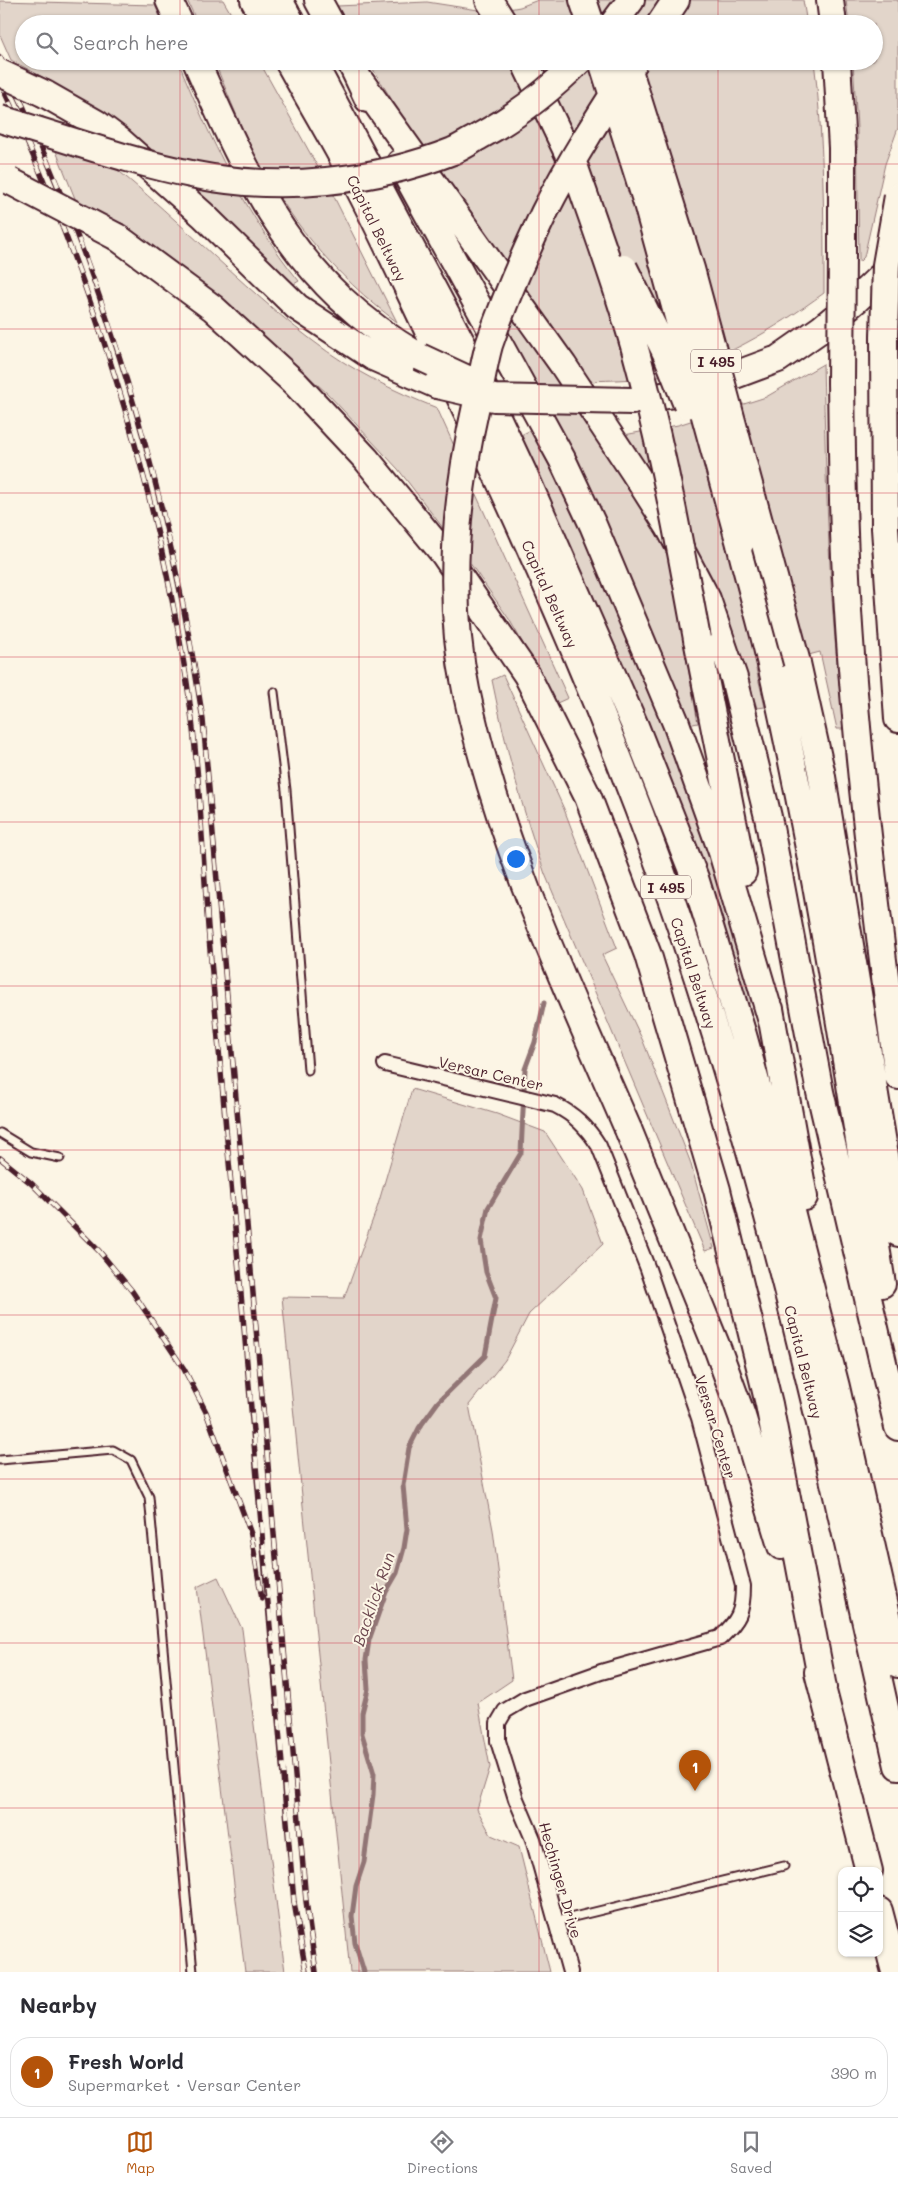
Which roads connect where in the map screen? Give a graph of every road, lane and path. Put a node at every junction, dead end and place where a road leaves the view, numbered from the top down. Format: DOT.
graph roads {
  1 [pos="169,0"];
  2 [pos="254,0"];
  3 [pos="279,0"];
  4 [pos="318,0"];
  5 [pos="489,0"];
  6 [pos="583,0"];
  7 [pos="607,0"];
  8 [pos="631,0"];
  9 [pos="676,0"];
  10 [pos="830,0"];
  11 [pos="176,15"];
  12 [pos="262,15"];
  13 [pos="287,15"];
  14 [pos="326,15"];
  15 [pos="498,15"];
  16 [pos="588,15"];
  17 [pos="611,15"];
  18 [pos="620,15"];
  19 [pos="666,15"];
  20 [pos="832,15"];
  21 [pos="200,70"];
  22 [pos="293,70"];
  23 [pos="317,70"];
  24 [pos="528,70"];
  25 [pos="570,70"];
  26 [pos="605,70"];
  27 [pos="629,70"];
  28 [pos="630,70"];
  29 [pos="838,70"];
  30 [pos="355,72"];
  31 [pos="0,74"];
  32 [pos="0,119"];
  33 [pos="575,168"];
  34 [pos="5,178"];
  35 [pos="898,196"];
  36 [pos="898,261"];
  37 [pos="884,337"];
  38 [pos="564,401"];
  39 [pos="740,544"];
  40 [pos="784,664"];
  41 [pos="274,692"];
  42 [pos="898,719"];
  43 [pos="773,1025"];
  44 [pos="385,1064"];
  45 [pos="308,1070"];
  46 [pos="898,1076"];
  47 [pos="0,1133"];
  48 [pos="60,1158"];
  49 [pos="898,1233"];
  50 [pos="898,1381"];
  51 [pos="836,1387"];
  52 [pos="898,1427"];
  53 [pos="0,1460"];
  54 [pos="898,1664"];
  55 [pos="823,1688"];
  56 [pos="898,1766"];
  57 [pos="516,1799"];
  58 [pos="784,1866"];
  59 [pos="868,1867"];
  60 [pos="879,1912"];
  61 [pos="557,1921"];
  62 [pos="193,1972"];
  63 [pos="570,1972"];
  64 [pos="895,1972"];
  1 -- 11 [label="highway"];
  2 -- 12 [label="highway"];
  3 -- 13 [label="highway"];
  4 -- 14 [label="highway"];
  5 -- 15 [label="highway"];
  6 -- 16 [label="highway"];
  7 -- 17 [label="highway"];
  8 -- 18 [label="highway"];
  9 -- 19 [label="highway"];
  10 -- 20 [label="highway"];
  21 -- 38 [label="highway, bridge"];
  22 -- 56 [label="highway, Capital Beltway / I 495"];
  23 -- 51 [label="highway"];
  24 -- 33 [label="highway, bridge"];
  25 -- 32 [label="highway, bridge"];
  26 -- 39 [label="highway, bridge"];
  27 -- 40 [label="highway, I 495, bridge"];
  28 -- 55 [label="highway, bridge"];
  29 -- 46 [label="highway, bridge"];
  30 -- 43 [label="highway"];
  30 -- 52 [label="highway"];
  31 -- 38 [label="highway, bridge"];
  33 -- 39 [label="highway, bridge"];
  33 -- 43 [label="highway, bridge"];
  34 -- 55 [label="highway, bridge"];
  35 -- 37 [label="highway, bridge"];
  36 -- 37 [label="highway, bridge"];
  36 -- 38 [label="highway, bridge"];
  37 -- 42 [label="highway"];
  39 -- 40 [label="highway"];
  40 -- 49 [label="highway, I 495"];
  40 -- 50 [label="highway"];
  41 -- 45 [label="lane"];
  43 -- 51 [label="highway"];
  44 -- 57 [label="street, Versar Center"];
  47 -- 48 [label="lane"];
  51 -- 54 [label="highway"];
  53 -- 62 [label="lane"];
  55 -- 59 [label="highway"];
  57 -- 61 [label="street, Hechinger Drive"];
  58 -- 61 [label="lane"];
  60 -- 64 [label="highway"];
  61 -- 63 [label="street, Hechinger Drive"];
}
